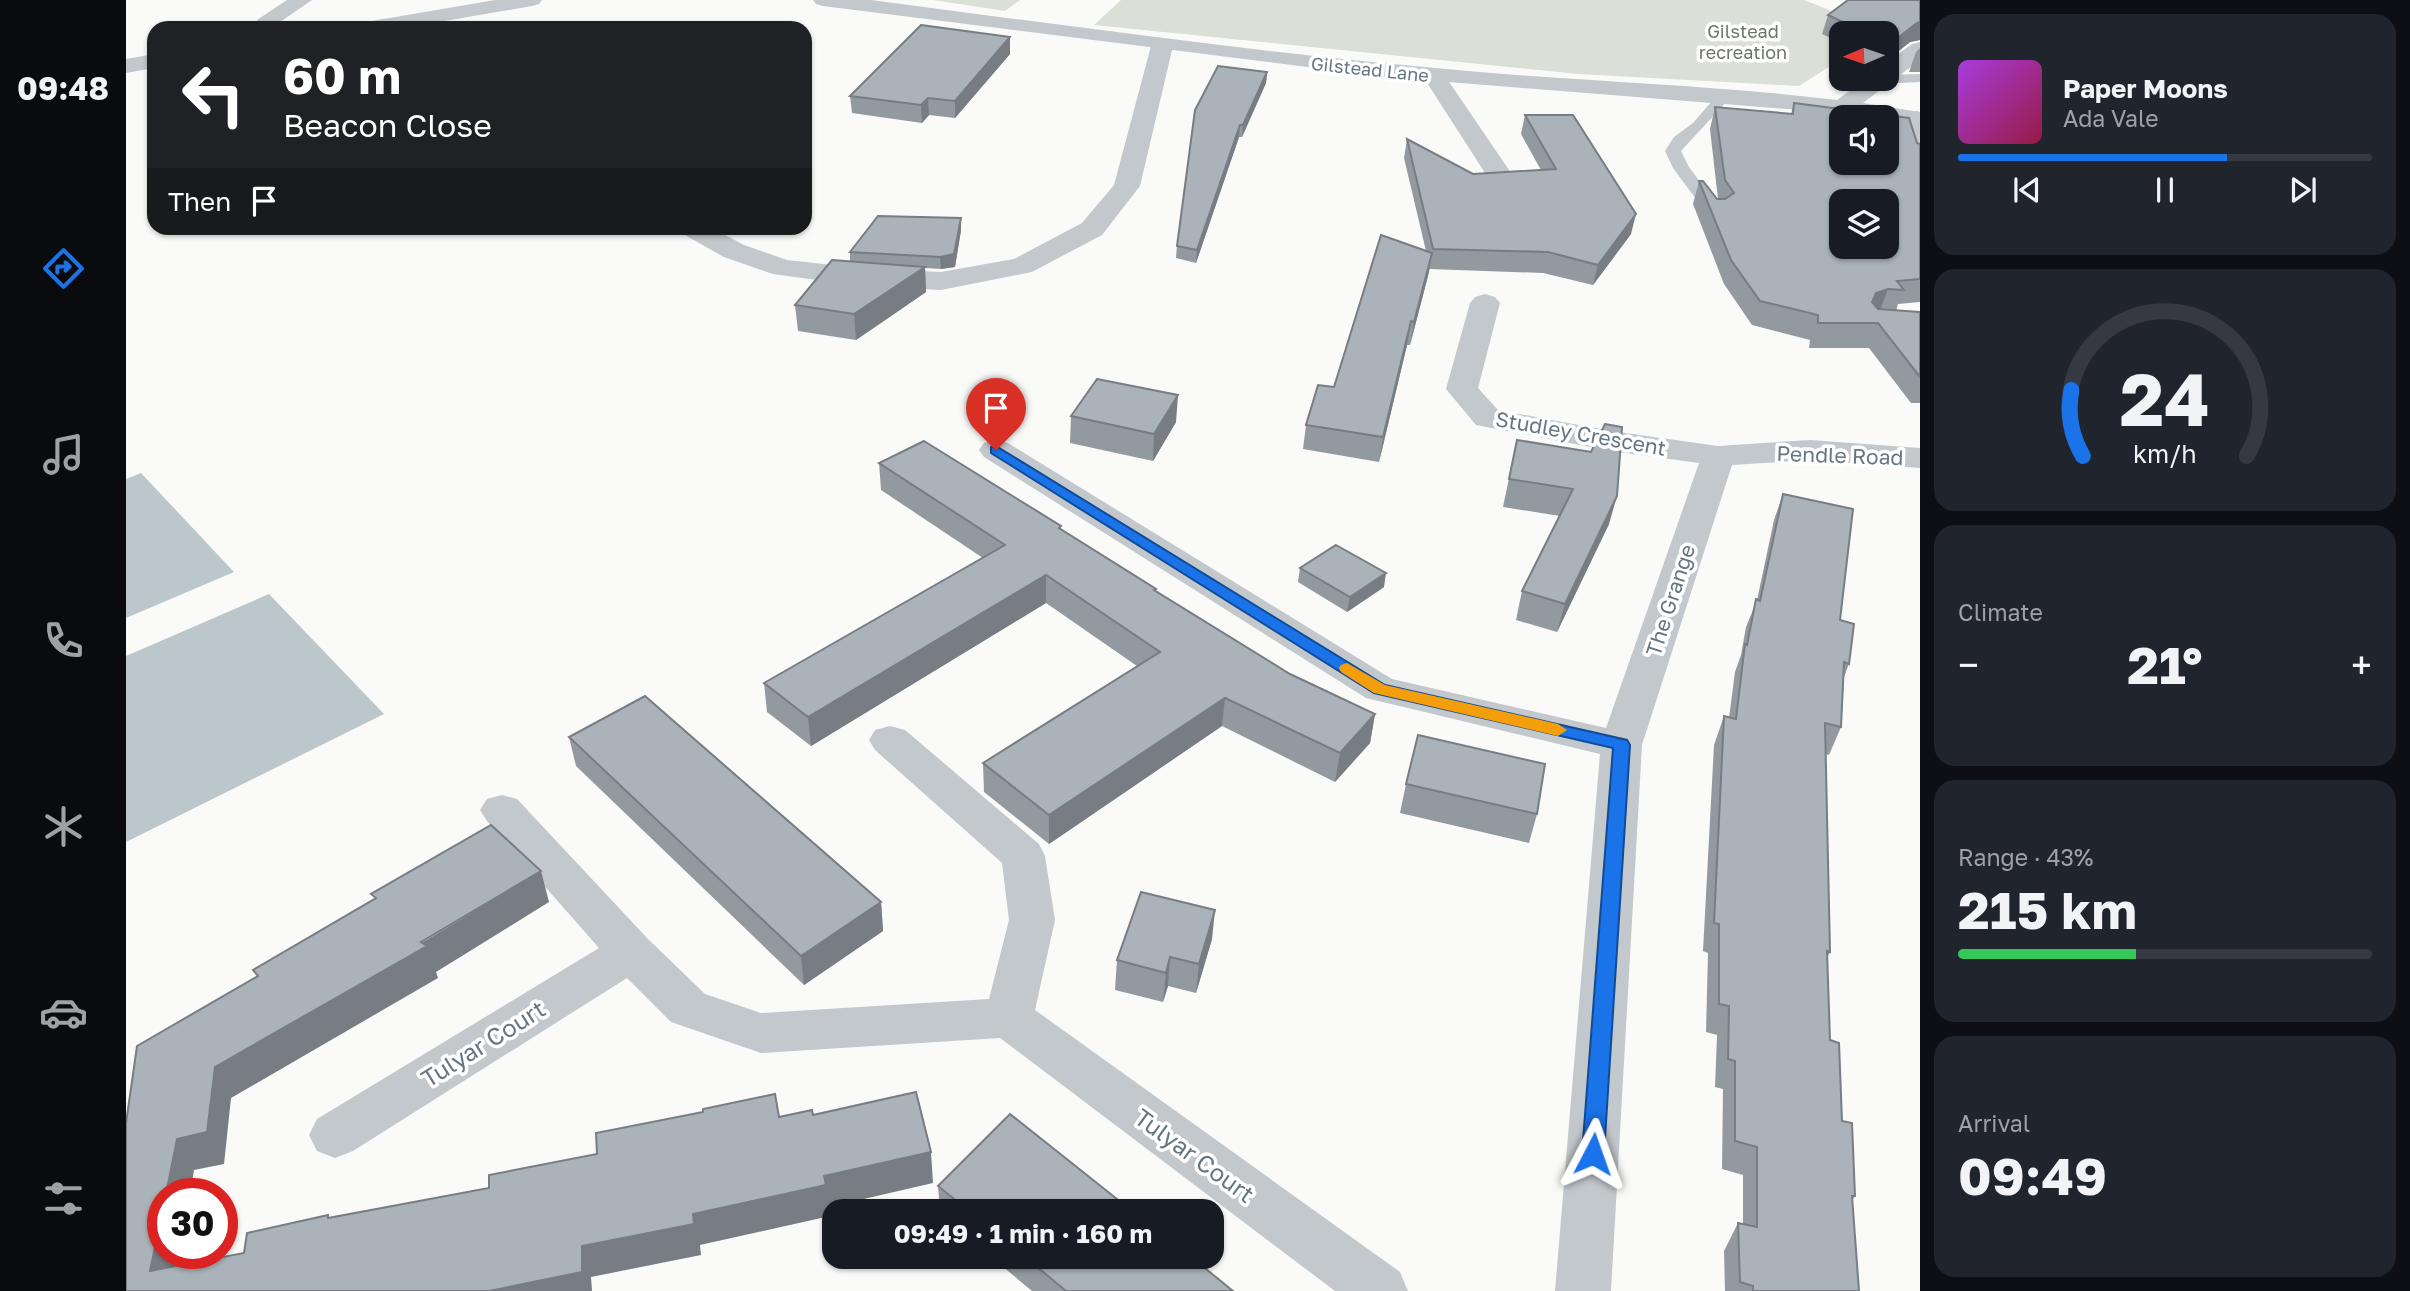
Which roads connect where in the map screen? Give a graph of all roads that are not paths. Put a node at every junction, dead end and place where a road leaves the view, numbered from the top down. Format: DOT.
graph roads {
  1 [pos="303,0"];
  2 [pos="532,0"];
  3 [pos="822,0"];
  4 [pos="268,21"];
  5 [pos="408,21"];
  6 [pos="1162,46"];
  7 [pos="1920,49"];
  8 [pos="147,62"];
  9 [pos="1899,64"];
  10 [pos="126,66"];
  11 [pos="1433,75"];
  12 [pos="1920,78"];
  13 [pos="1899,79"];
  14 [pos="1863,91"];
  15 [pos="1724,96"];
  16 [pos="1845,105"];
  17 [pos="1829,106"];
  18 [pos="1899,115"];
  19 [pos="1919,118"];
  20 [pos="1920,159"];
  21 [pos="1498,173"];
  22 [pos="1717,215"];
  23 [pos="705,235"];
  24 [pos="1485,303"];
  25 [pos="996,450"];
  26 [pos="1718,456"];
  27 [pos="1920,458"];
  28 [pos="890,740"];
  29 [pos="1621,745"];
  30 [pos="502,810"];
  31 [pos="631,952"];
  32 [pos="1009,1018"];
  33 [pos="335,1135"];
  34 [pos="1380,1291"];
  35 [pos="1583,1291"];
  1 -- 4 [label="street"];
  2 -- 5 [label="street"];
  3 -- 6 [label="street, Gilstead Lane"];
  6 -- 11 [label="street, Gilstead Lane"];
  6 -- 23 [label="street"];
  7 -- 9 [label="street"];
  8 -- 10 [label="street"];
  11 -- 15 [label="street, Gilstead Lane"];
  11 -- 21 [label="street"];
  12 -- 13 [label="lane"];
  14 -- 16 [label="street"];
  15 -- 17 [label="street, Gilstead Lane"];
  15 -- 22 [label="lane"];
  18 -- 19 [label="street, Gilstead Lane"];
  19 -- 20 [label="street"];
  24 -- 26 [label="street, Studley Crescent"];
  25 -- 29 [label="street"];
  26 -- 27 [label="street, Pendle Road"];
  26 -- 29 [label="street, The Grange"];
  28 -- 32 [label="street"];
  29 -- 35 [label="street"];
  30 -- 31 [label="street"];
  31 -- 32 [label="street"];
  31 -- 33 [label="street, Tulyar Court"];
  32 -- 34 [label="street, Tulyar Court"];
}
